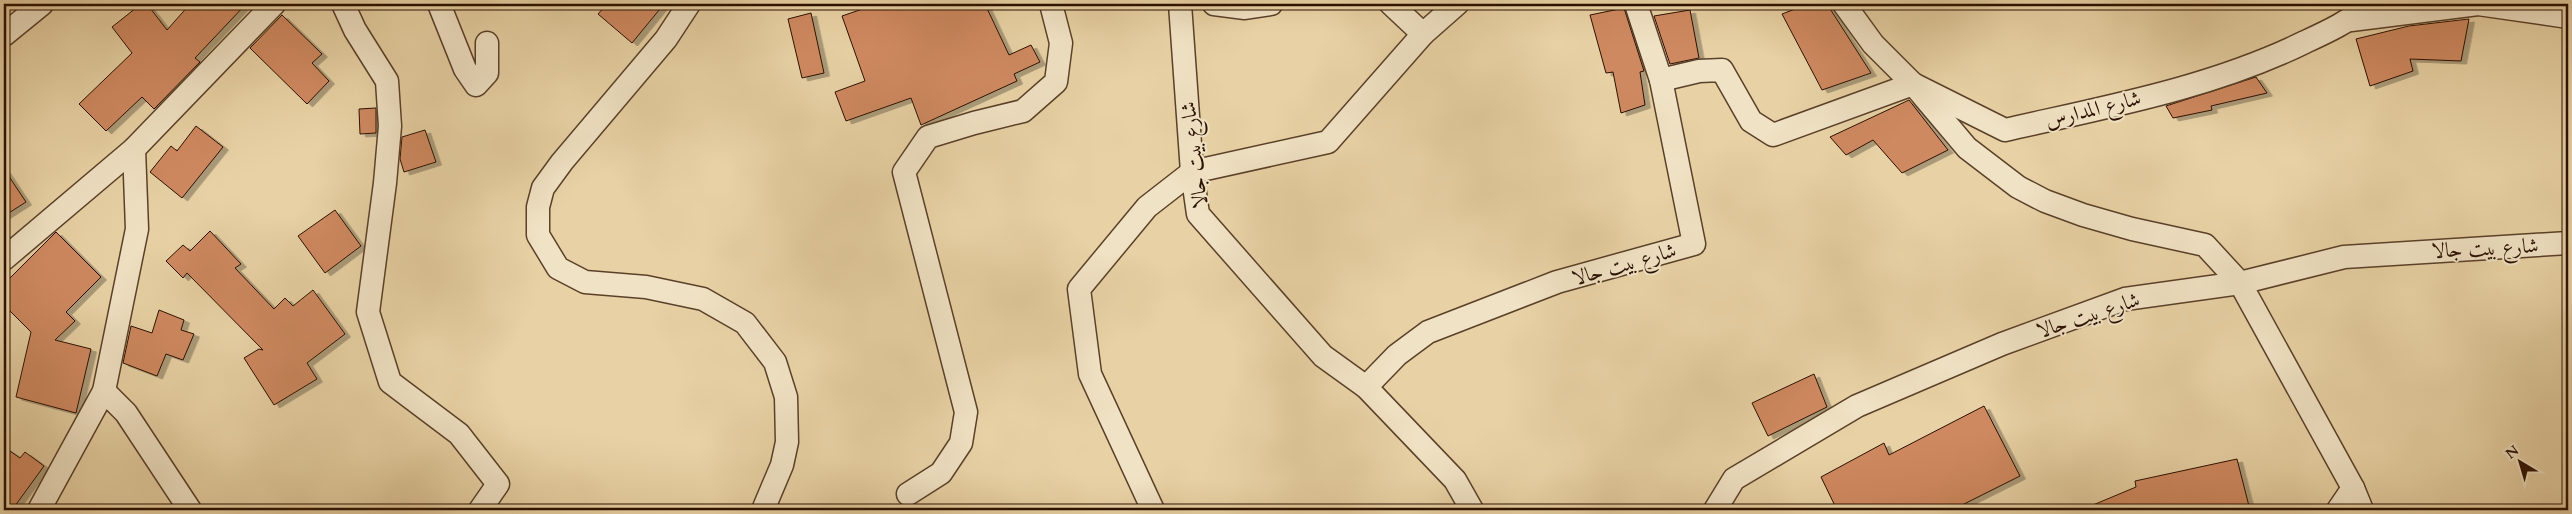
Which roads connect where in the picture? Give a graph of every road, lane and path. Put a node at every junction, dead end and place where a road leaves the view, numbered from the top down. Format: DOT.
graph roads {
  1 [pos="42,4"];
  2 [pos="274,4"];
  3 [pos="344,4"];
  4 [pos="439,4"];
  5 [pos="689,4"];
  6 [pos="1050,4"];
  7 [pos="1180,4"];
  8 [pos="1214,4"];
  9 [pos="1271,4"];
  10 [pos="1391,4"];
  11 [pos="1457,4"];
  12 [pos="1636,4"];
  13 [pos="1844,4"];
  14 [pos="2370,4"];
  15 [pos="2568,17"];
  16 [pos="2351,20"];
  17 [pos="15,21"];
  18 [pos="1423,34"];
  19 [pos="487,43"];
  20 [pos="1661,80"];
  21 [pos="1913,84"];
  22 [pos="134,148"];
  23 [pos="1192,172"];
  24 [pos="2568,244"];
  25 [pos="4,259"];
  26 [pos="2240,283"];
  27 [pos="1366,388"];
  28 [pos="104,391"];
  29 [pos="2353,488"];
  30 [pos="908,494"];
  31 [pos="40,510"];
  32 [pos="190,510"];
  33 [pos="480,510"];
  34 [pos="763,510"];
  35 [pos="1153,510"];
  36 [pos="1472,510"];
  37 [pos="1715,510"];
  38 [pos="2338,510"];
  39 [pos="2362,510"];
  1 -- 17 [label="street"];
  2 -- 22 [label="street"];
  3 -- 33 [label="street"];
  4 -- 19 [label="street"];
  5 -- 34 [label="street"];
  6 -- 30 [label="street"];
  7 -- 23 [label="street, شارع بيت جالا"];
  8 -- 9 [label="street"];
  10 -- 18 [label="street"];
  11 -- 18 [label="street"];
  12 -- 20 [label="street, شارع بيت جالا"];
  13 -- 21 [label="street, شارع المدارس"];
  14 -- 16 [label="street, شارع المدارس"];
  15 -- 16 [label="street"];
  16 -- 21 [label="street, شارع المدارس"];
  18 -- 23 [label="street"];
  20 -- 21 [label="street"];
  20 -- 27 [label="street, شارع بيت جالا"];
  21 -- 26 [label="street"];
  22 -- 25 [label="street"];
  22 -- 28 [label="street"];
  23 -- 27 [label="street, شارع بيت جالا"];
  23 -- 35 [label="street"];
  24 -- 26 [label="street, شارع بيت جالا"];
  26 -- 29 [label="street"];
  26 -- 37 [label="street, شارع بيت جالا"];
  27 -- 36 [label="street, شارع بيت جالا"];
  28 -- 31 [label="street"];
  28 -- 32 [label="street"];
  29 -- 38 [label="street"];
  29 -- 39 [label="street"];
}
